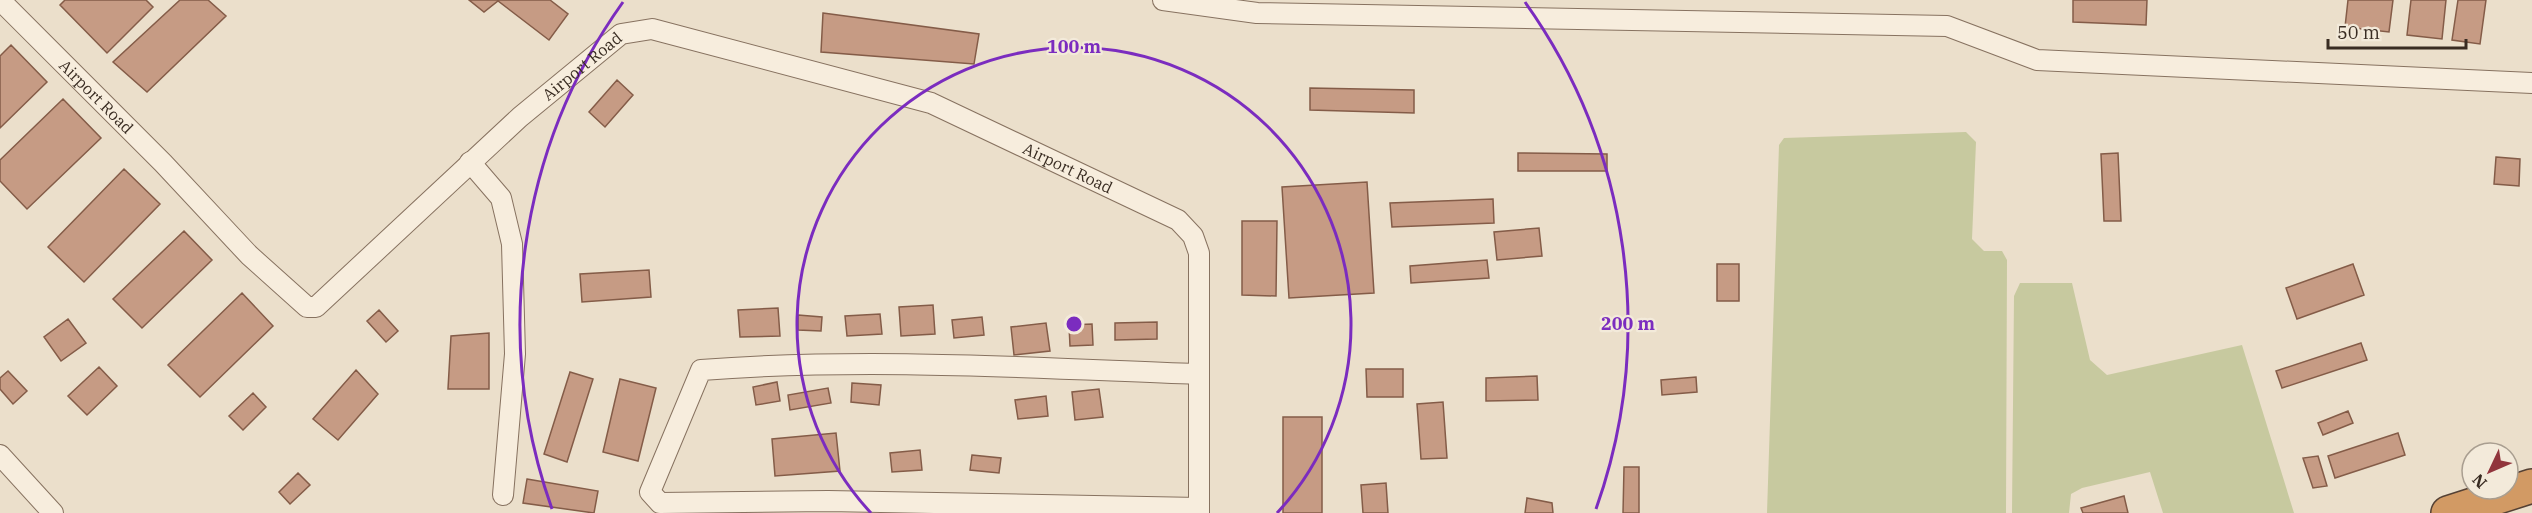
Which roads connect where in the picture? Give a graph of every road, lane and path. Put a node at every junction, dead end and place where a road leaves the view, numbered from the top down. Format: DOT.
graph roads {
  1 [pos="1163,0"];
  2 [pos="1,1"];
  3 [pos="2532,83"];
  4 [pos="470,162"];
  5 [pos="1197,374"];
  6 [pos="0,455"];
  7 [pos="2532,486"];
  8 [pos="503,495"];
  9 [pos="1199,511"];
  10 [pos="53,513"];
  11 [pos="2448,513"];
  1 -- 3 [label="street"];
  2 -- 4 [label="street, Airport Road"];
  4 -- 5 [label="street, Airport Road"];
  4 -- 8 [label="street"];
  5 -- 9 [label="street, Airport Road"];
  5 -- 9 [label="street"];
  6 -- 10 [label="street"];
  7 -- 11 [label="highway"];
}
